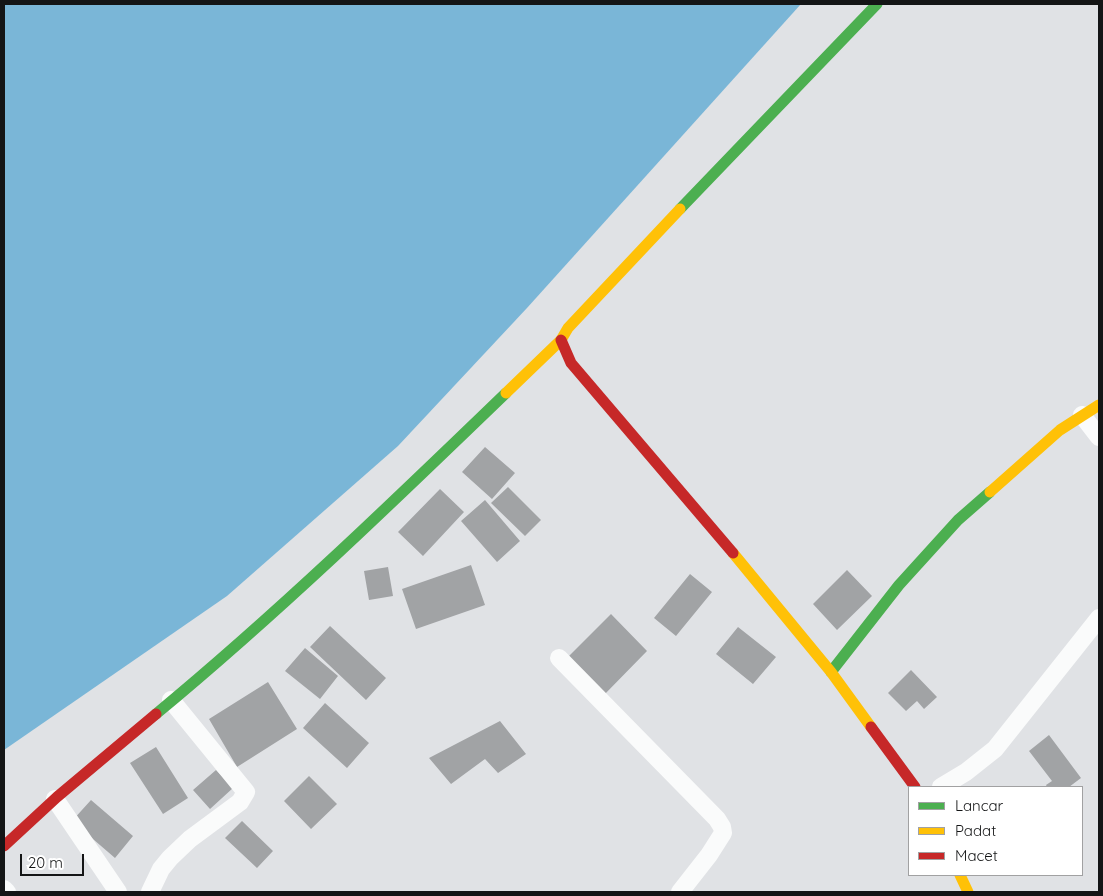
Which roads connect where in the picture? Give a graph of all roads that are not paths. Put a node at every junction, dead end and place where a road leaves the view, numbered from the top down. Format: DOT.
graph roads {
  1 [pos="877,4"];
  2 [pos="562,340"];
  3 [pos="1099,405"];
  4 [pos="1082,415"];
  5 [pos="1099,437"];
  6 [pos="1099,618"];
  7 [pos="559,658"];
  8 [pos="831,672"];
  9 [pos="171,700"];
  10 [pos="914,786"];
  11 [pos="943,786"];
  12 [pos="55,799"];
  13 [pos="4,846"];
  14 [pos="960,876"];
  15 [pos="4,889"];
  16 [pos="7,892"];
  17 [pos="118,892"];
  18 [pos="150,892"];
  19 [pos="680,892"];
  20 [pos="968,892"];
  1 -- 2 [label="street"];
  2 -- 8 [label="street"];
  2 -- 9 [label="street"];
  3 -- 4 [label="street"];
  4 -- 5 [label="street"];
  4 -- 8 [label="street"];
  6 -- 11 [label="street"];
  7 -- 19 [label="street"];
  8 -- 10 [label="street"];
  9 -- 12 [label="street"];
  9 -- 18 [label="street"];
  12 -- 13 [label="street"];
  12 -- 17 [label="street"];
  14 -- 20 [label="street"];
  15 -- 16 [label="street"];
}
